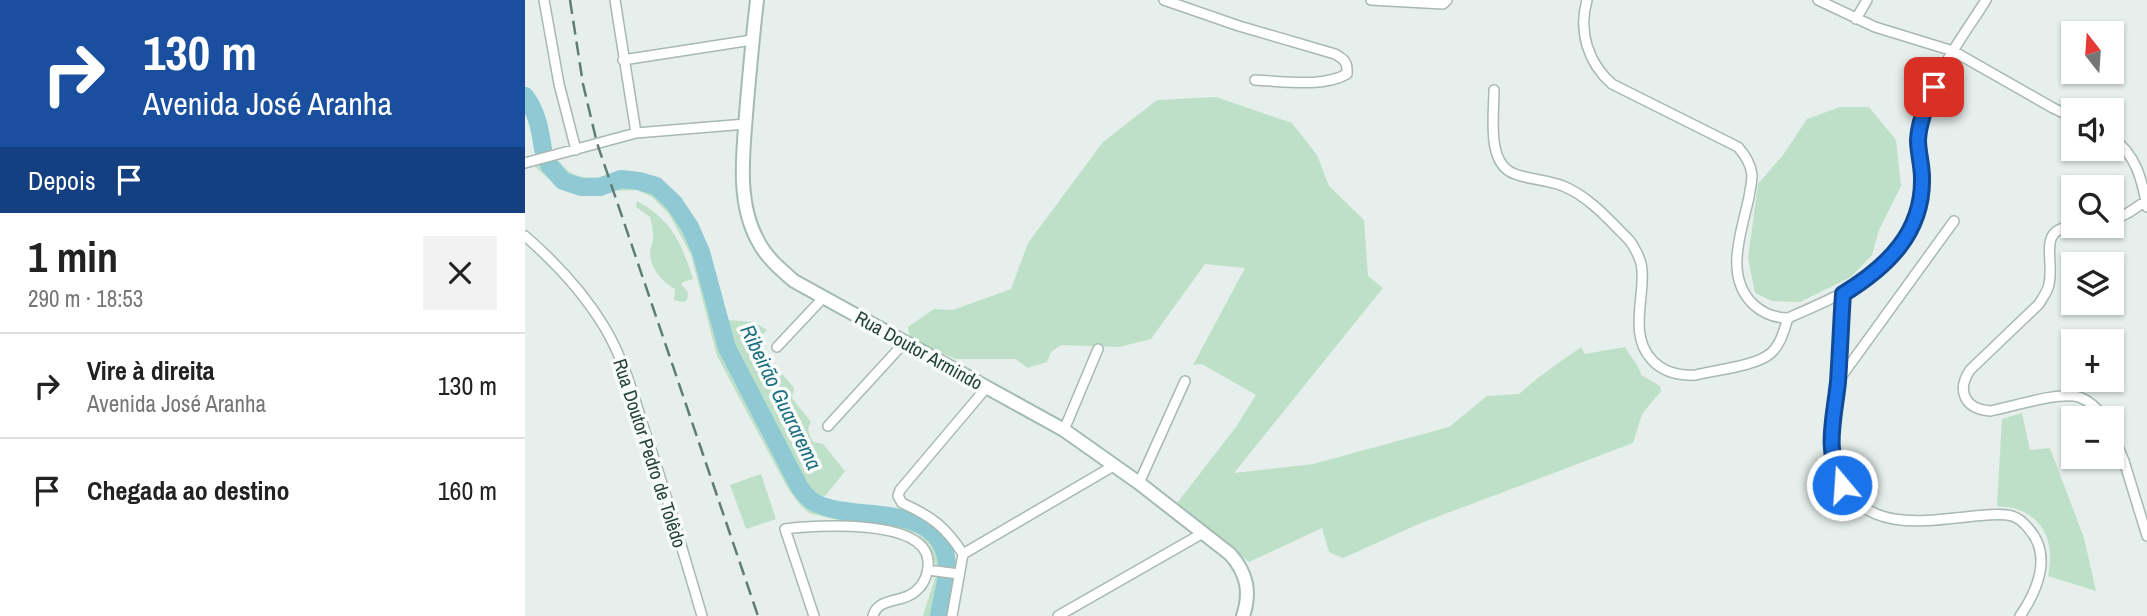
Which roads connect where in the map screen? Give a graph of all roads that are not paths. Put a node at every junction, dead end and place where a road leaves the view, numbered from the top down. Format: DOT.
graph roads {
  1 [pos="544,0"];
  2 [pos="615,0"];
  3 [pos="757,0"];
  4 [pos="1164,0"];
  5 [pos="1371,0"];
  6 [pos="1447,0"];
  7 [pos="1587,0"];
  8 [pos="1818,0"];
  9 [pos="1867,0"];
  10 [pos="1986,0"];
  11 [pos="1856,19"];
  12 [pos="752,40"];
  13 [pos="1953,51"];
  14 [pos="623,60"];
  15 [pos="1255,80"];
  16 [pos="1494,90"];
  17 [pos="2061,112"];
  18 [pos="746,124"];
  19 [pos="636,133"];
  20 [pos="2124,147"];
  21 [pos="576,150"];
  22 [pos="529,162"];
  23 [pos="2146,204"];
  24 [pos="2124,216"];
  25 [pos="1954,221"];
  26 [pos="2061,228"];
  27 [pos="525,236"];
  28 [pos="1843,294"];
  29 [pos="823,298"];
  30 [pos="1783,318"];
  31 [pos="905,343"];
  32 [pos="777,347"];
  33 [pos="1098,349"];
  34 [pos="1185,381"];
  35 [pos="1837,382"];
  36 [pos="986,387"];
  37 [pos="2093,406"];
  38 [pos="828,426"];
  39 [pos="1064,430"];
  40 [pos="2124,459"];
  41 [pos="1115,465"];
  42 [pos="1139,483"];
  43 [pos="1203,533"];
  44 [pos="2147,536"];
  45 [pos="963,554"];
  46 [pos="930,570"];
  47 [pos="956,574"];
  48 [pos="702,616"];
  49 [pos="814,616"];
  50 [pos="873,616"];
  51 [pos="951,616"];
  52 [pos="1058,616"];
  53 [pos="1243,616"];
  54 [pos="2020,616"];
  1 -- 21 [label="street"];
  2 -- 14 [label="street"];
  3 -- 12 [label="street, Rua Doutor Armindo"];
  4 -- 15 [label="street"];
  5 -- 6 [label="street"];
  7 -- 30 [label="street"];
  8 -- 11 [label="street"];
  9 -- 11 [label="street"];
  10 -- 13 [label="street"];
  11 -- 13 [label="street"];
  12 -- 14 [label="street"];
  12 -- 18 [label="street, Rua Doutor Armindo"];
  13 -- 17 [label="street"];
  13 -- 28 [label="street"];
  14 -- 19 [label="street"];
  16 -- 30 [label="street"];
  18 -- 19 [label="street"];
  18 -- 29 [label="street, Rua Doutor Armindo"];
  19 -- 21 [label="street"];
  20 -- 23 [label="street"];
  21 -- 22 [label="street"];
  23 -- 24 [label="street"];
  25 -- 35 [label="street"];
  26 -- 37 [label="street"];
  27 -- 48 [label="street, Rua Doutor Pedro de Tolêdo"];
  28 -- 30 [label="street"];
  28 -- 35 [label="street"];
  29 -- 31 [label="street, Rua Doutor Armindo"];
  29 -- 32 [label="street"];
  31 -- 36 [label="street, Rua Doutor Armindo"];
  31 -- 38 [label="street"];
  33 -- 39 [label="street"];
  34 -- 42 [label="street"];
  35 -- 54 [label="street"];
  36 -- 39 [label="street, Rua Doutor Armindo"];
  36 -- 45 [label="street"];
  39 -- 41 [label="street, Rua Doutor Armindo"];
  40 -- 44 [label="street"];
  41 -- 42 [label="street, Rua Doutor Armindo"];
  41 -- 45 [label="street"];
  42 -- 43 [label="street, Rua Doutor Armindo"];
  43 -- 52 [label="street"];
  43 -- 53 [label="street, Rua Doutor Armindo"];
  45 -- 47 [label="street"];
  46 -- 47 [label="street"];
  46 -- 49 [label="street"];
  46 -- 50 [label="street"];
  47 -- 51 [label="street"];
}
